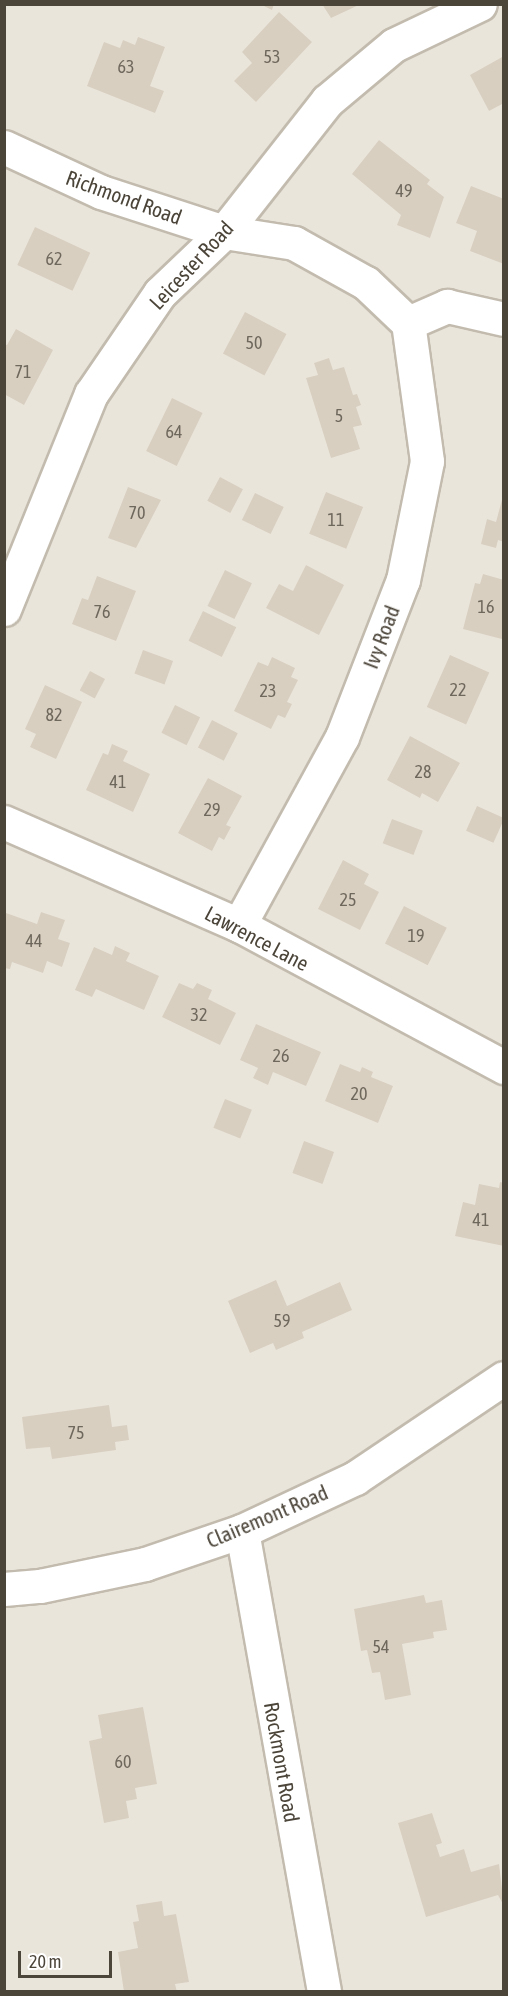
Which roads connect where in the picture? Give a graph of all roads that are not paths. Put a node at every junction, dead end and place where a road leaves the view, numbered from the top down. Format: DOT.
graph roads {
  1 [pos="480,4"];
  2 [pos="4,147"];
  3 [pos="224,232"];
  4 [pos="504,320"];
  5 [pos="408,323"];
  6 [pos="4,609"];
  7 [pos="4,822"];
  8 [pos="239,925"];
  9 [pos="504,1067"];
  10 [pos="504,1378"];
  11 [pos="242,1531"];
  12 [pos="4,1589"];
  13 [pos="324,1992"];
  1 -- 3 [label="street, Leicester Road"];
  2 -- 3 [label="street, Richmond Road"];
  3 -- 5 [label="street, Richmond Road"];
  3 -- 6 [label="street, Leicester Road"];
  4 -- 5 [label="street"];
  5 -- 8 [label="street, Ivy Road"];
  7 -- 8 [label="street, Lawrence Lane"];
  8 -- 9 [label="street, Lawrence Lane"];
  10 -- 11 [label="street, Clairemont Road"];
  11 -- 12 [label="street, Clairemont Road"];
  11 -- 13 [label="street, Rockmont Road"];
}
